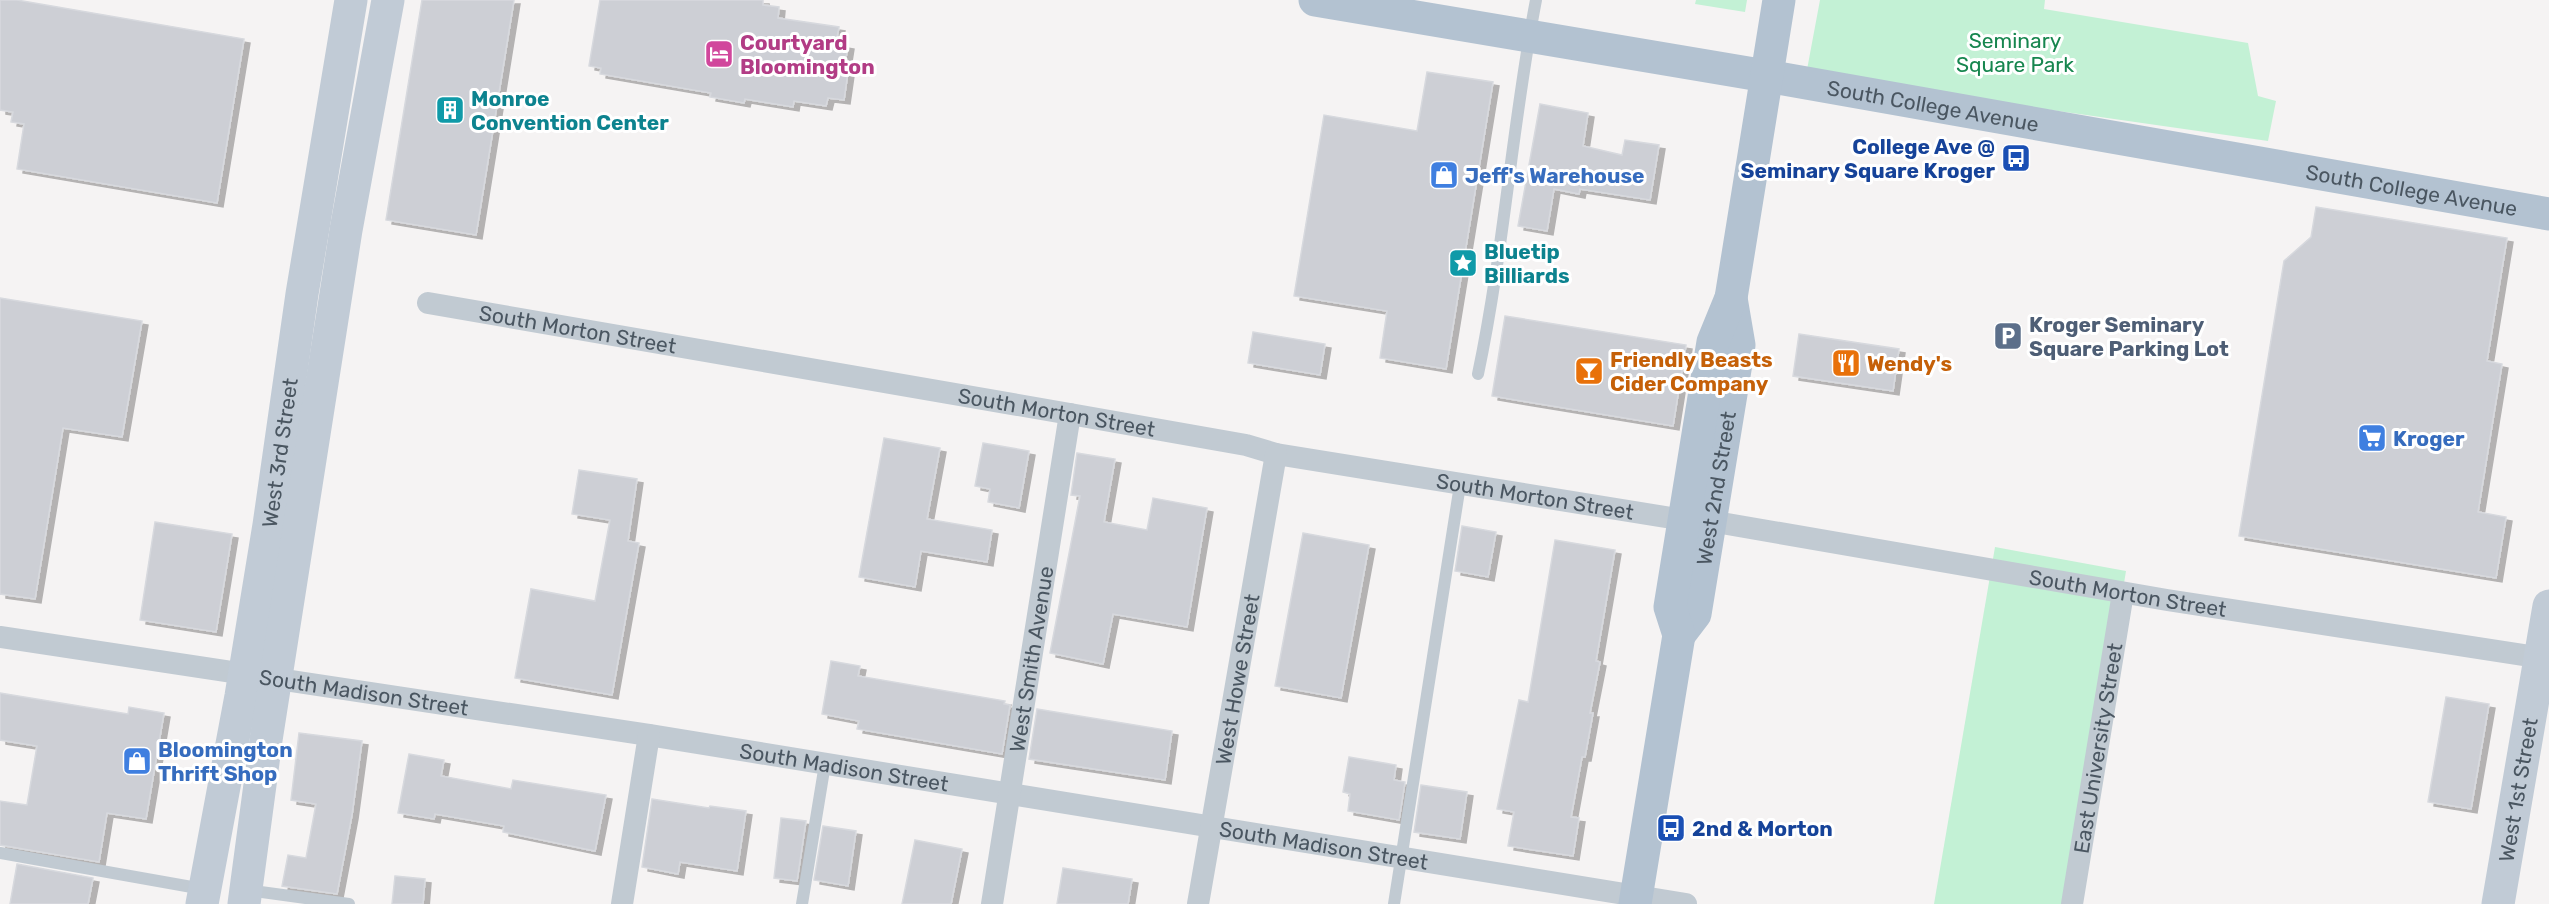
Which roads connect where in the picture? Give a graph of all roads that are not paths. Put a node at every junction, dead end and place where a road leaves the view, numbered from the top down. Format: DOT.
graph roads {
  1 [pos="351,0"];
  2 [pos="388,0"];
  3 [pos="1315,0"];
  4 [pos="1536,0"];
  5 [pos="1779,0"];
  6 [pos="1529,36"];
  7 [pos="1766,76"];
  8 [pos="2549,214"];
  9 [pos="428,303"];
  10 [pos="1478,375"];
  11 [pos="1070,414"];
  12 [pos="1276,454"];
  13 [pos="1460,485"];
  14 [pos="1697,520"];
  15 [pos="2123,593"];
  16 [pos="2549,606"];
  17 [pos="0,637"];
  18 [pos="2545,658"];
  19 [pos="245,674"];
  20 [pos="277,679"];
  21 [pos="649,735"];
  22 [pos="825,764"];
  23 [pos="1008,795"];
  24 [pos="1210,827"];
  25 [pos="0,853"];
  26 [pos="1402,857"];
  27 [pos="203,897"];
  28 [pos="245,897"];
  29 [pos="1635,900"];
  30 [pos="349,904"];
  31 [pos="622,904"];
  32 [pos="802,904"];
  33 [pos="992,904"];
  34 [pos="1198,904"];
  35 [pos="1394,904"];
  36 [pos="1686,904"];
  37 [pos="2072,904"];
  38 [pos="2498,904"];
  1 -- 19 [label="street, West 3rd Street"];
  2 -- 20 [label="street, West 3rd Street"];
  3 -- 6 [label="main road, South College Avenue"];
  4 -- 6 [label="lane"];
  5 -- 7 [label="main road, West 2nd Street"];
  6 -- 7 [label="main road, South College Avenue"];
  6 -- 10 [label="lane"];
  7 -- 8 [label="main road, South College Avenue"];
  7 -- 14 [label="main road, West 2nd Street"];
  9 -- 11 [label="street, South Morton Street"];
  11 -- 12 [label="street, South Morton Street"];
  11 -- 23 [label="street, West Smith Avenue"];
  12 -- 13 [label="street, South Morton Street"];
  12 -- 24 [label="street, West Howe Street"];
  13 -- 14 [label="street, South Morton Street"];
  13 -- 26 [label="lane"];
  14 -- 15 [label="street, South Morton Street"];
  14 -- 29 [label="main road, West 2nd Street"];
  15 -- 18 [label="street, South Morton Street"];
  15 -- 37 [label="street, East University Street"];
  16 -- 18 [label="street, West 1st Street"];
  17 -- 19 [label="street, South Madison Street"];
  18 -- 38 [label="street, West 1st Street"];
  19 -- 20 [label="street, South Madison Street"];
  19 -- 27 [label="street, West 3rd Street"];
  20 -- 21 [label="street, South Madison Street"];
  20 -- 28 [label="street, West 3rd Street"];
  21 -- 22 [label="street, South Madison Street"];
  21 -- 31 [label="street"];
  22 -- 23 [label="street, South Madison Street"];
  22 -- 32 [label="lane"];
  23 -- 24 [label="street, South Madison Street"];
  23 -- 33 [label="street, West Smith Avenue"];
  24 -- 26 [label="street, South Madison Street"];
  24 -- 34 [label="street, West Howe Street"];
  25 -- 27 [label="lane"];
  26 -- 29 [label="street, South Madison Street"];
  26 -- 35 [label="lane"];
  28 -- 30 [label="lane"];
  29 -- 36 [label="street, South Madison Street"];
}
